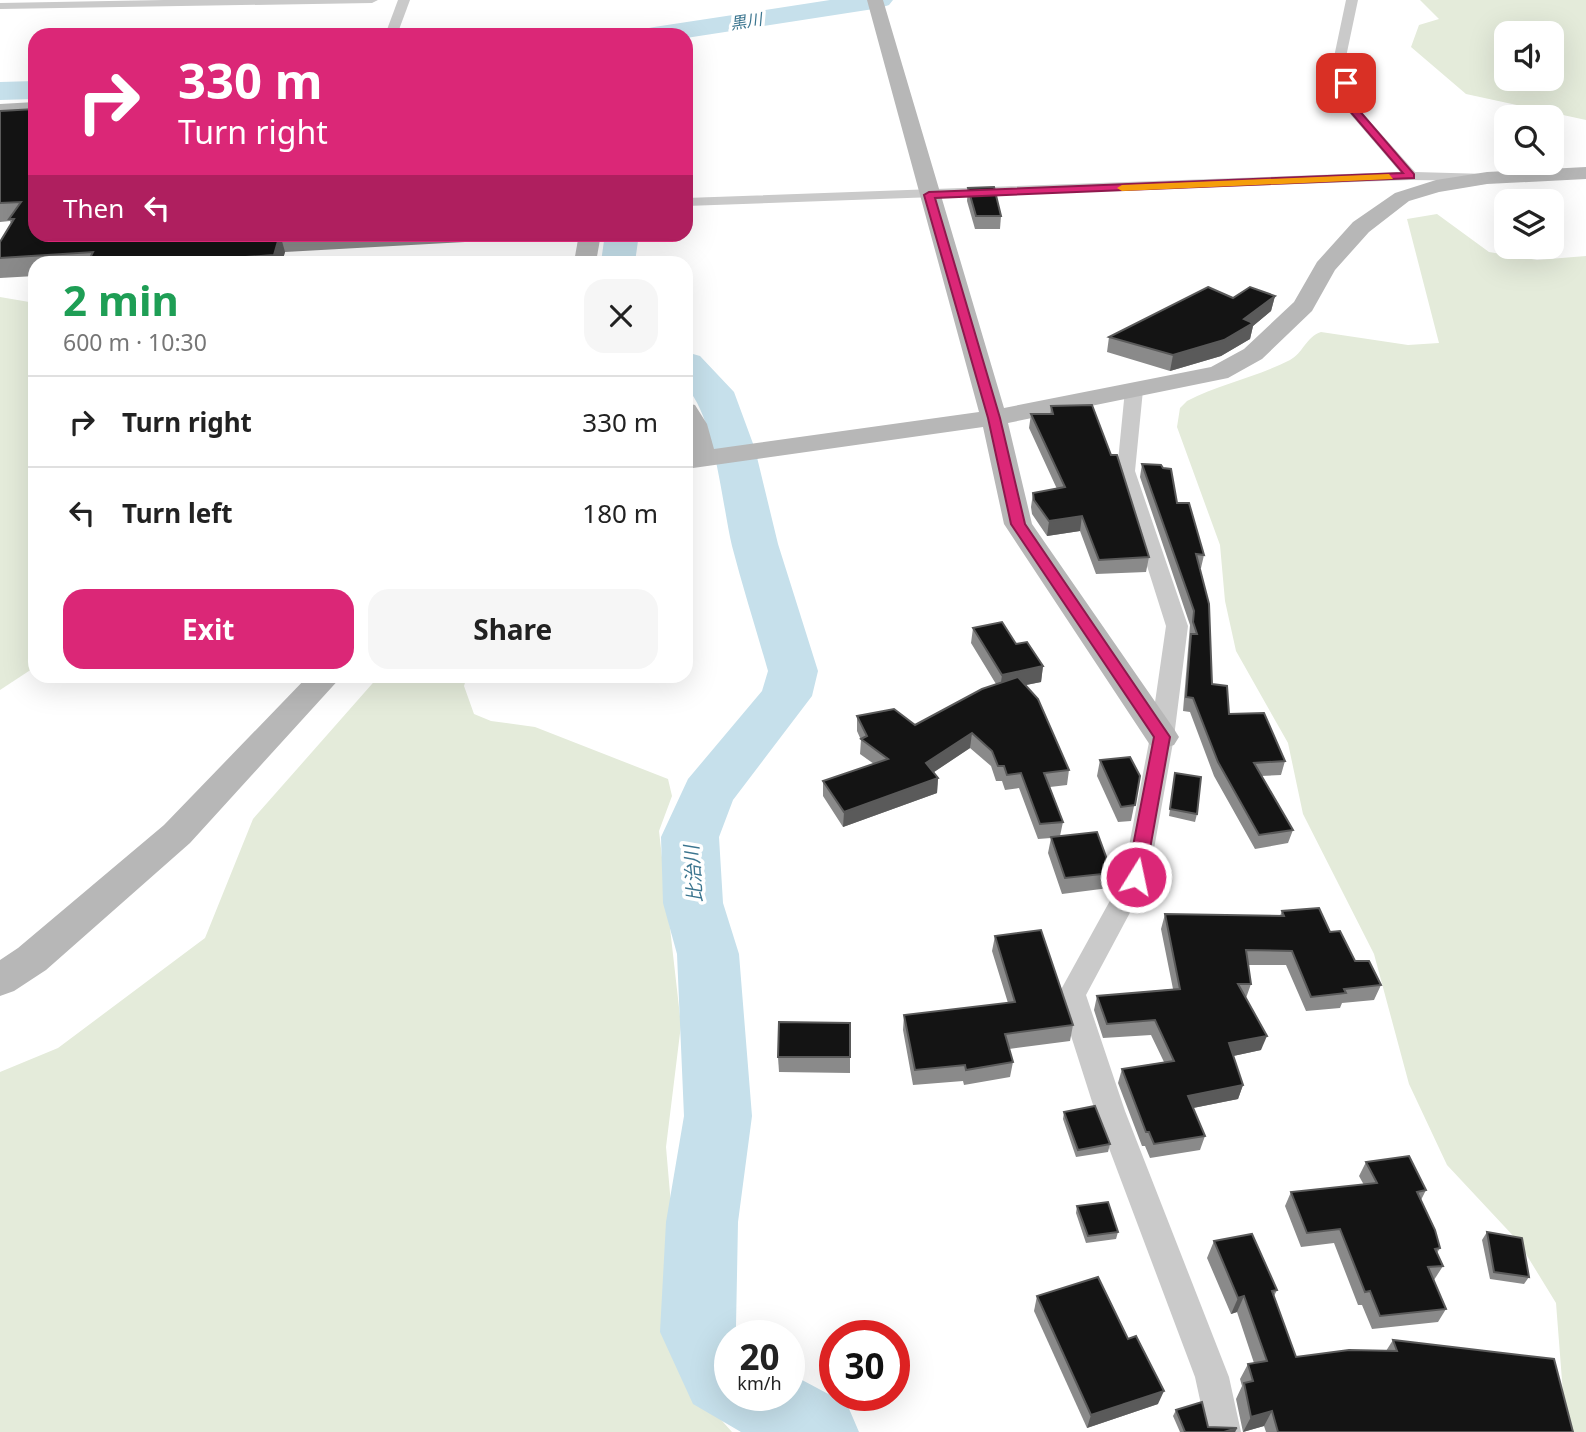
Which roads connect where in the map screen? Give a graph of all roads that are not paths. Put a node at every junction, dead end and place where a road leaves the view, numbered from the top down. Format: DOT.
graph roads {
  1 [pos="372,0"];
  2 [pos="404,0"];
  3 [pos="1352,0"];
  4 [pos="877,5"];
  5 [pos="0,6"];
  6 [pos="394,28"];
  7 [pos="28,108"];
  8 [pos="0,110"];
  9 [pos="1586,173"];
  10 [pos="1411,176"];
  11 [pos="1487,178"];
  12 [pos="929,195"];
  13 [pos="693,202"];
  14 [pos="1134,390"];
  15 [pos="994,418"];
  16 [pos="693,422"];
  17 [pos="694,459"];
  18 [pos="319,683"];
  19 [pos="1162,737"];
  20 [pos="0,979"];
  21 [pos="1224,1432"];
  1 -- 5 [label="street"];
  2 -- 6 [label="street"];
  3 -- 10 [label="street"];
  4 -- 12 [label="street"];
  7 -- 8 [label="street"];
  9 -- 11 [label="street"];
  10 -- 11 [label="street"];
  10 -- 12 [label="street"];
  11 -- 14 [label="street"];
  12 -- 13 [label="street"];
  12 -- 15 [label="street"];
  14 -- 15 [label="street"];
  14 -- 19 [label="street"];
  15 -- 17 [label="street"];
  15 -- 19 [label="street"];
  16 -- 17 [label="street"];
  18 -- 20 [label="street"];
  19 -- 21 [label="street"];
}
